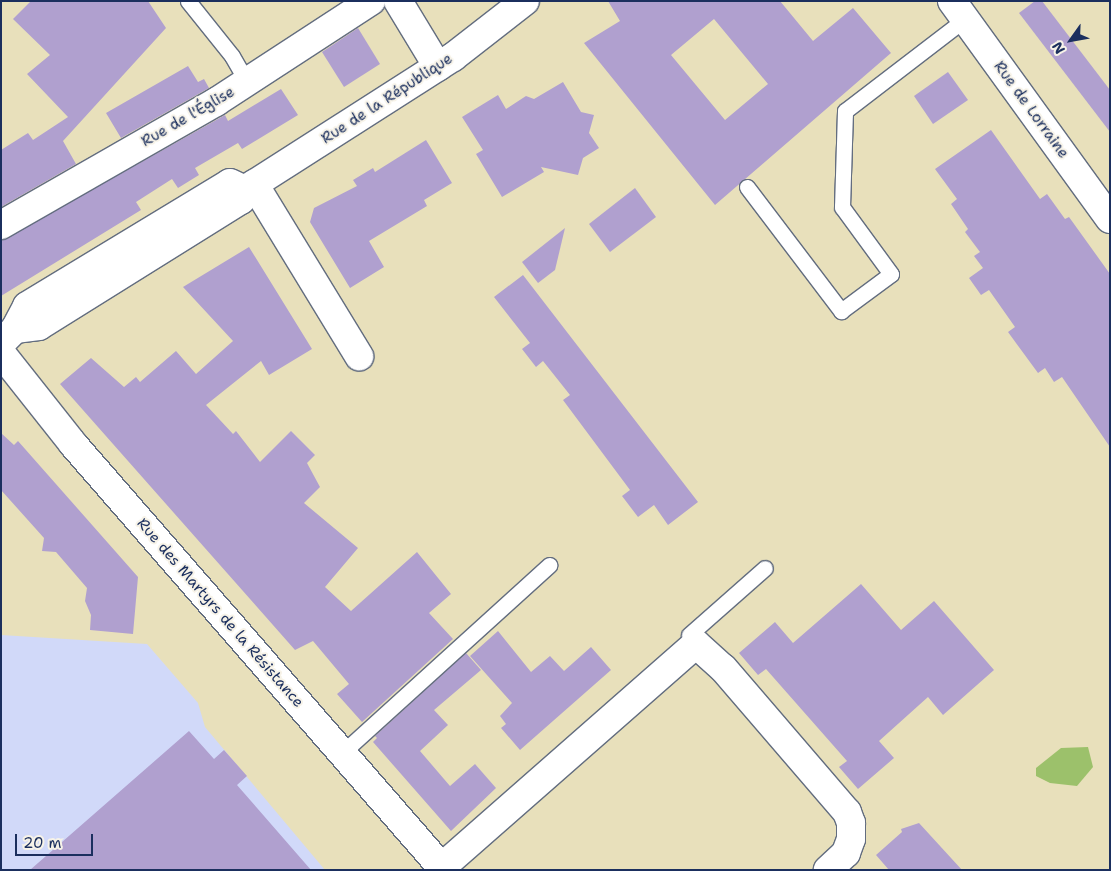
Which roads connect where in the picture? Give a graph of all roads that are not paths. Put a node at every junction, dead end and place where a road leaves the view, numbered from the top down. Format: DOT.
graph roads {
  1 [pos="188,1"];
  2 [pos="398,1"];
  3 [pos="525,1"];
  4 [pos="367,4"];
  5 [pos="959,10"];
  6 [pos="438,67"];
  7 [pos="247,82"];
  8 [pos="250,187"];
  9 [pos="747,187"];
  10 [pos="1110,219"];
  11 [pos="1,225"];
  12 [pos="8,335"];
  13 [pos="1,353"];
  14 [pos="359,356"];
  15 [pos="549,565"];
  16 [pos="765,568"];
  17 [pos="689,635"];
  18 [pos="342,753"];
  19 [pos="443,868"];
  20 [pos="828,870"];
  1 -- 7 [label="lane"];
  2 -- 6 [label="street"];
  3 -- 6 [label="street, Rue de la République"];
  4 -- 7 [label="street, Rue de l'Église"];
  5 -- 9 [label="lane"];
  5 -- 10 [label="street, Rue de Lorraine"];
  6 -- 8 [label="street, Rue de la République"];
  7 -- 11 [label="street, Rue de l'Église"];
  8 -- 12 [label="street, Rue de la République"];
  8 -- 14 [label="street"];
  13 -- 18 [label="street, Rue des Martyrs de la Résistance"];
  15 -- 18 [label="lane"];
  16 -- 17 [label="lane"];
  18 -- 19 [label="street, Rue des Martyrs de la Résistance"];
  19 -- 20 [label="street"];
}
